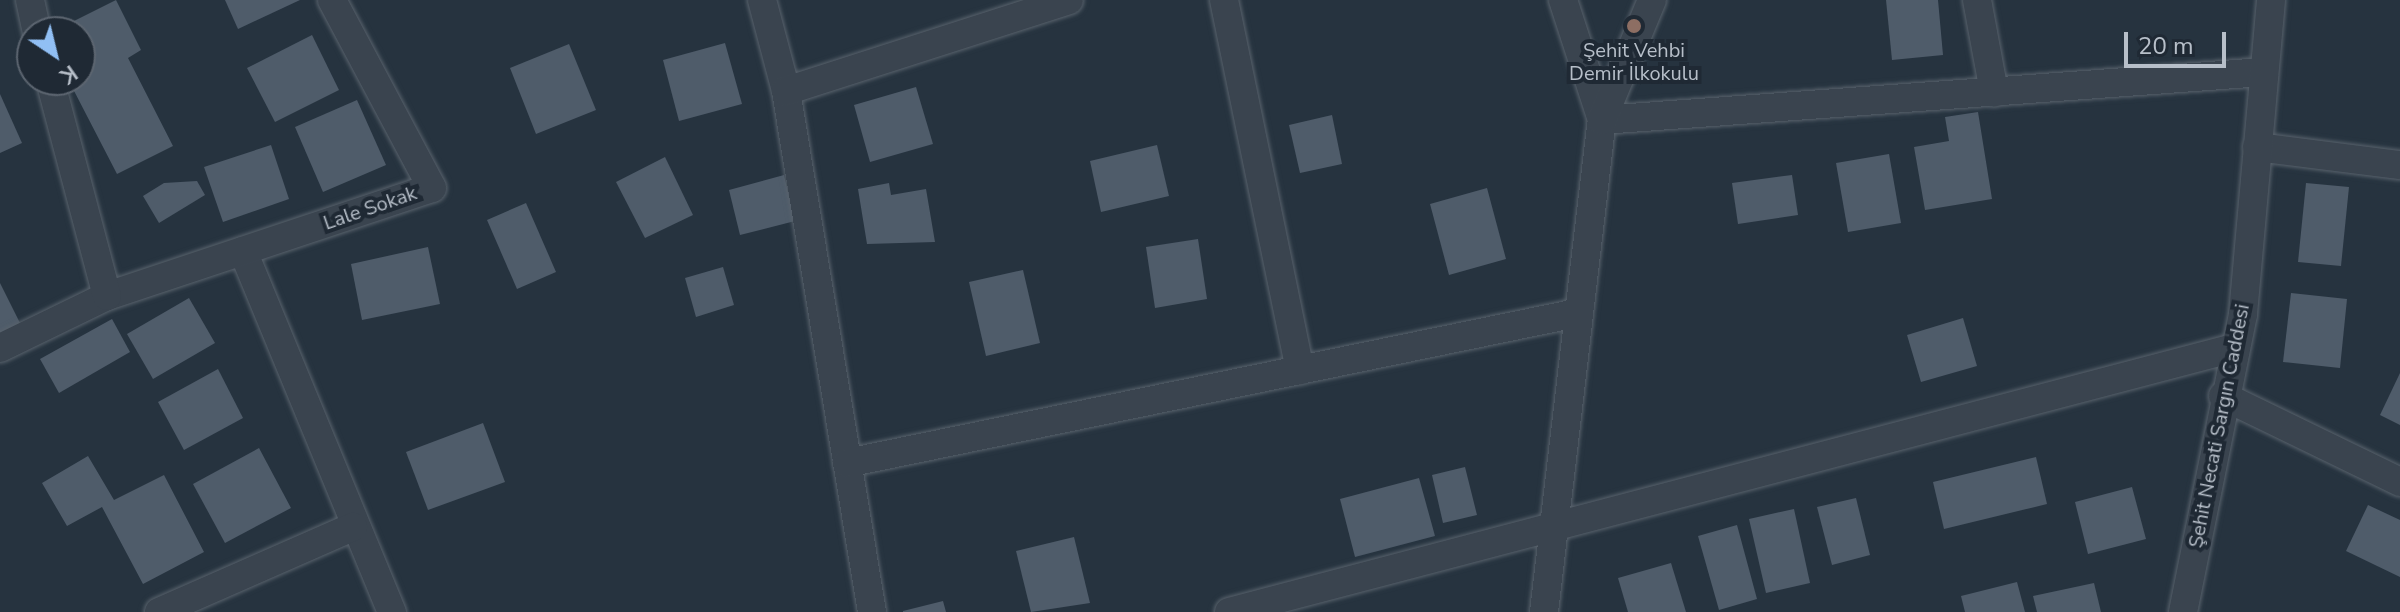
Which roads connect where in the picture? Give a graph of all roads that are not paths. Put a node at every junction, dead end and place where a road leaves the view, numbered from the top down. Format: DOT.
graph roads {
  1 [pos="332,0"];
  2 [pos="762,0"];
  3 [pos="1069,0"];
  4 [pos="1224,0"];
  5 [pos="1563,0"];
  6 [pos="1652,0"];
  7 [pos="1977,0"];
  8 [pos="2271,0"];
  9 [pos="2264,72"];
  10 [pos="786,91"];
  11 [pos="1994,92"];
  12 [pos="54,96"];
  13 [pos="1602,120"];
  14 [pos="2257,147"];
  15 [pos="2400,165"];
  16 [pos="243,251"];
  17 [pos="107,296"];
  18 [pos="1577,313"];
  19 [pos="0,348"];
  20 [pos="2234,348"];
  21 [pos="1300,370"];
  22 [pos="2223,396"];
  23 [pos="847,463"];
  24 [pos="2400,482"];
  25 [pos="353,527"];
  26 [pos="1549,532"];
  27 [pos="159,612"];
  28 [pos="392,612"];
  29 [pos="872,612"];
  30 [pos="1229,612"];
  31 [pos="1544,612"];
  32 [pos="2183,612"];
  1 -- 16 [label="street, Lale Sokak"];
  2 -- 10 [label="street"];
  3 -- 10 [label="street"];
  4 -- 21 [label="street"];
  5 -- 13 [label="street"];
  6 -- 13 [label="street"];
  7 -- 11 [label="street"];
  8 -- 9 [label="street, Şehit Necati Sargın Caddesi"];
  9 -- 11 [label="street"];
  9 -- 14 [label="street, Şehit Necati Sargın Caddesi"];
  10 -- 23 [label="street"];
  11 -- 13 [label="street"];
  12 -- 17 [label="street"];
  13 -- 18 [label="street"];
  14 -- 15 [label="street"];
  14 -- 20 [label="street, Şehit Necati Sargın Caddesi"];
  16 -- 17 [label="street, Lale Sokak"];
  16 -- 25 [label="street"];
  17 -- 19 [label="street, Lale Sokak"];
  18 -- 21 [label="street"];
  18 -- 26 [label="street"];
  20 -- 22 [label="street, Şehit Necati Sargın Caddesi"];
  20 -- 26 [label="street"];
  21 -- 23 [label="street"];
  22 -- 24 [label="street"];
  22 -- 32 [label="street, Şehit Necati Sargın Caddesi"];
  23 -- 29 [label="street"];
  25 -- 27 [label="street"];
  25 -- 28 [label="street"];
  26 -- 30 [label="street"];
  26 -- 31 [label="street"];
}
